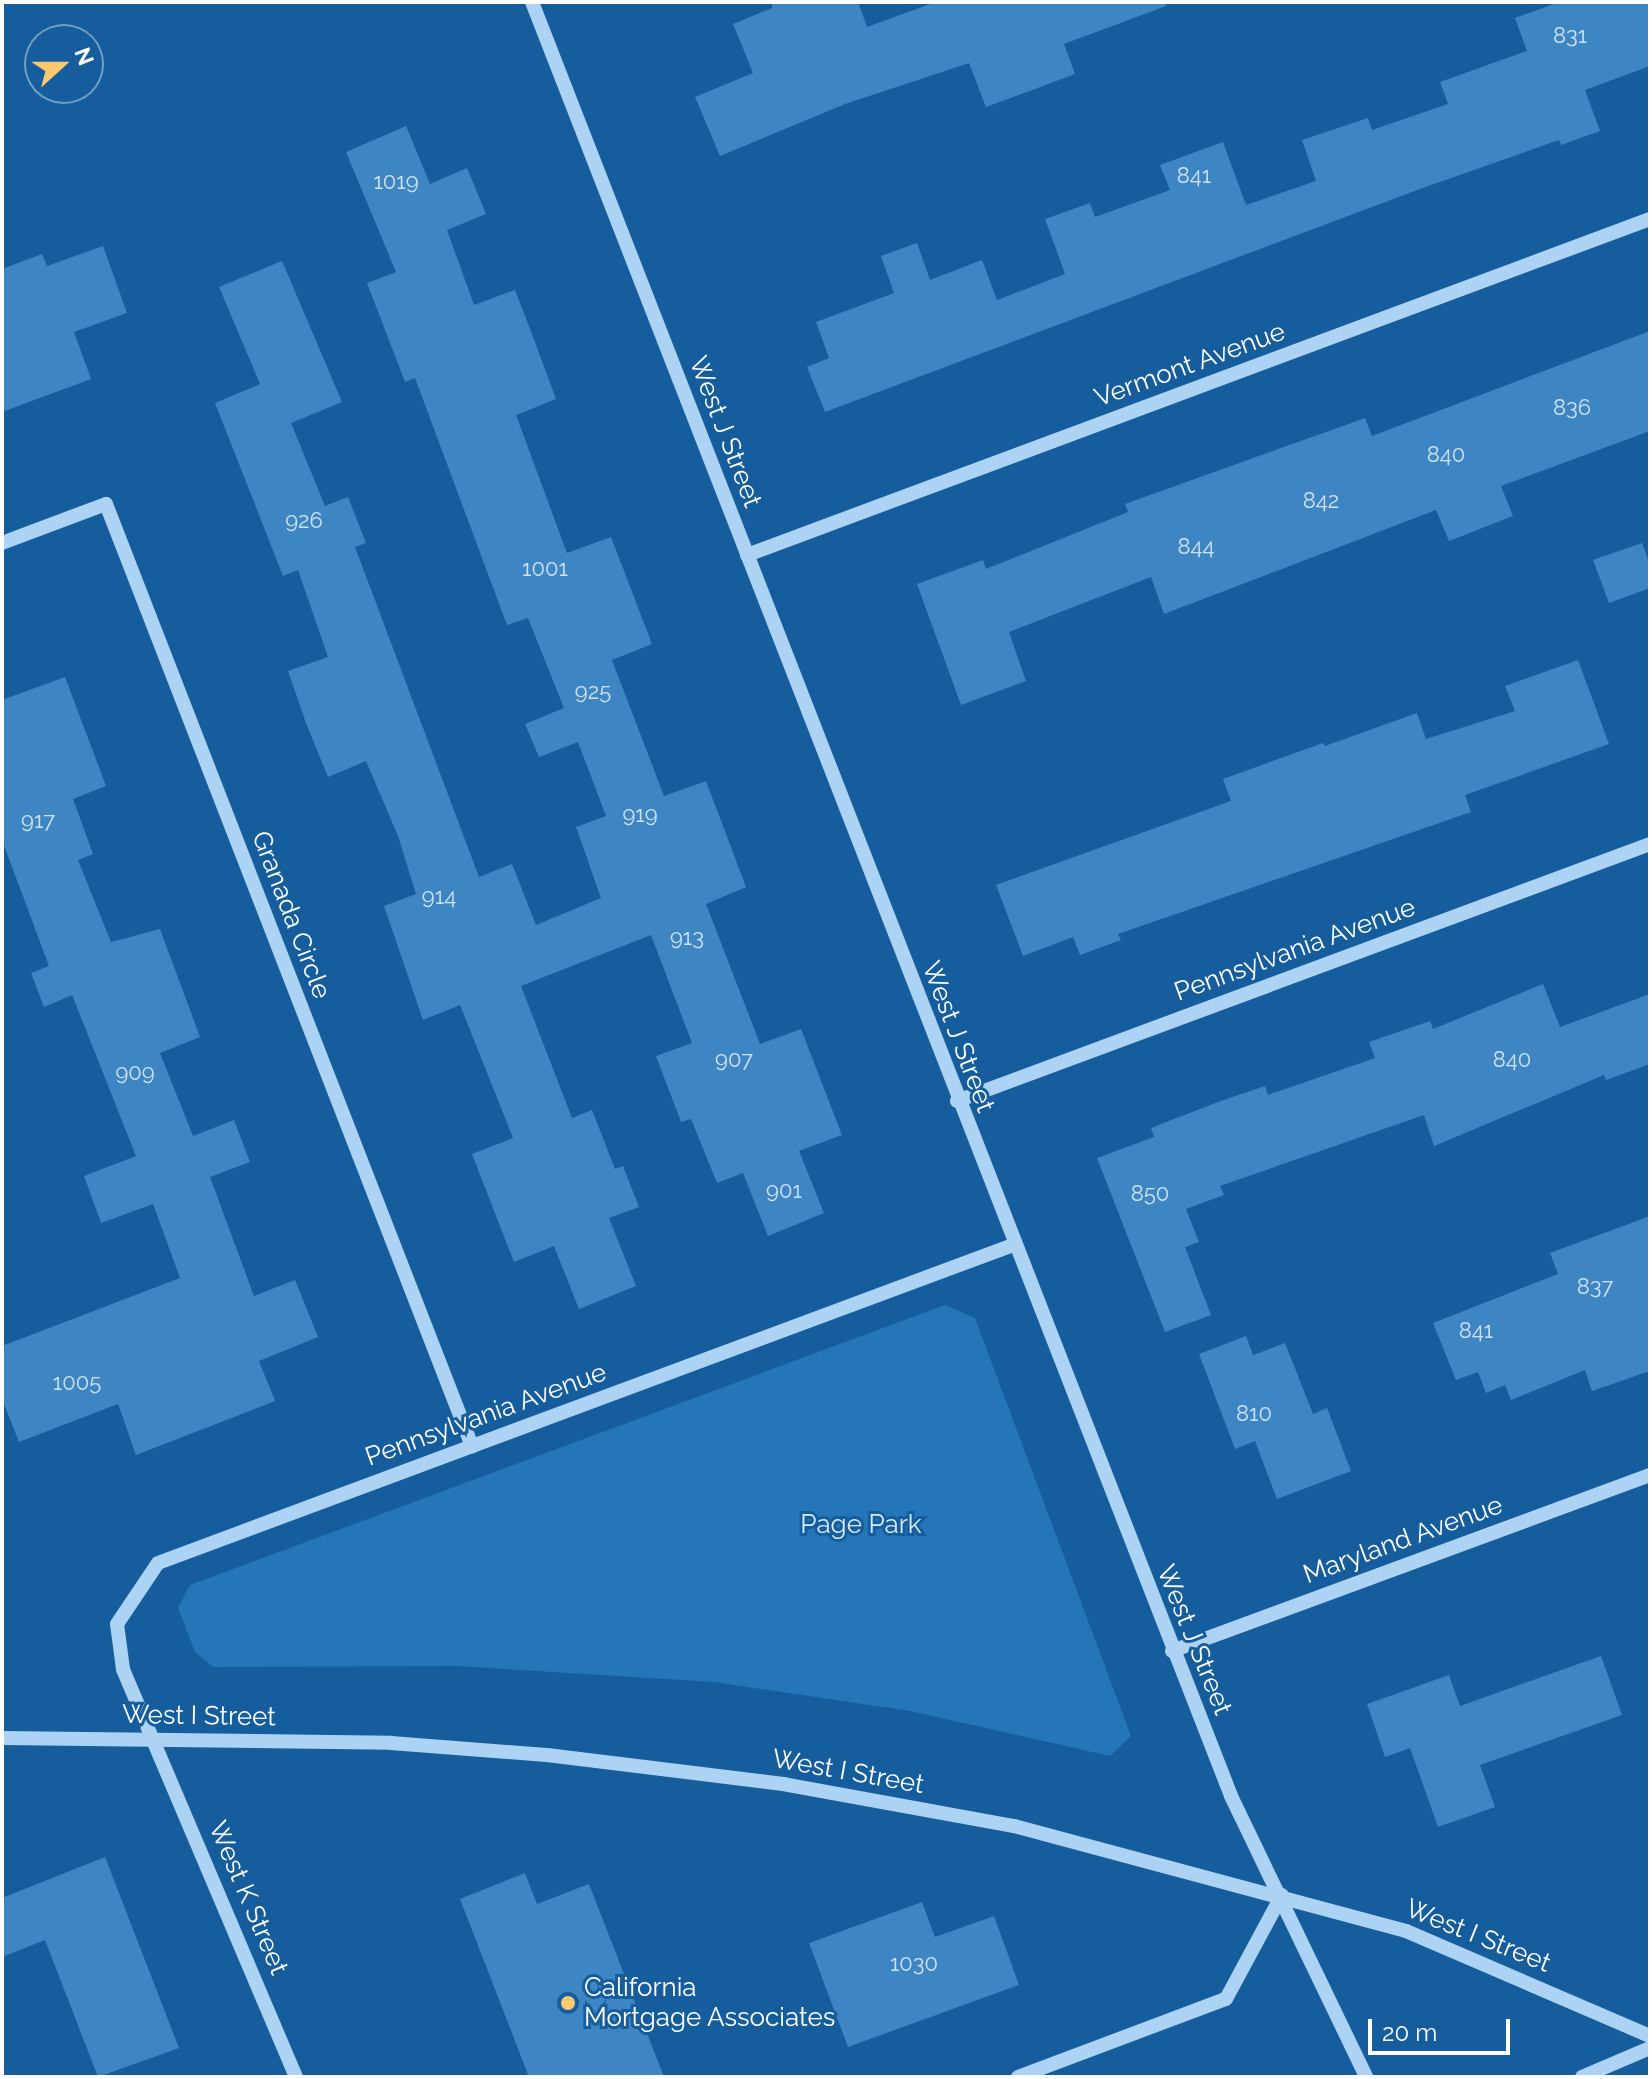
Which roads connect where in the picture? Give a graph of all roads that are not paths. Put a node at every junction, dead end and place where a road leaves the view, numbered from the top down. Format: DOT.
graph roads {
  1 [pos="532,2"];
  2 [pos="1650,219"];
  3 [pos="2,543"];
  4 [pos="747,555"];
  5 [pos="1650,844"];
  6 [pos="957,1101"];
  7 [pos="1013,1245"];
  8 [pos="472,1446"];
  9 [pos="1650,1475"];
  10 [pos="1172,1651"];
  11 [pos="2,1738"];
  12 [pos="155,1738"];
  13 [pos="1282,1895"];
  14 [pos="1650,2036"];
  15 [pos="1650,2048"];
  16 [pos="296,2077"];
  17 [pos="1018,2077"];
  18 [pos="1366,2077"];
  19 [pos="1582,2077"];
  1 -- 4 [label="street, West J Street"];
  2 -- 4 [label="street, Vermont Avenue"];
  3 -- 8 [label="street, Granada Circle"];
  4 -- 6 [label="street, West J Street"];
  5 -- 6 [label="street, Pennsylvania Avenue"];
  6 -- 7 [label="street, West J Street"];
  7 -- 8 [label="street, Pennsylvania Avenue"];
  7 -- 10 [label="street, West J Street"];
  8 -- 12 [label="street, Pennsylvania Avenue"];
  9 -- 10 [label="street, Maryland Avenue"];
  10 -- 13 [label="street, West J Street"];
  11 -- 12 [label="street, West I Street"];
  12 -- 13 [label="street, West I Street"];
  12 -- 16 [label="street, West K Street"];
  13 -- 14 [label="street, West I Street"];
  13 -- 17 [label="street"];
  13 -- 18 [label="street, West J Street"];
  15 -- 19 [label="street"];
}
